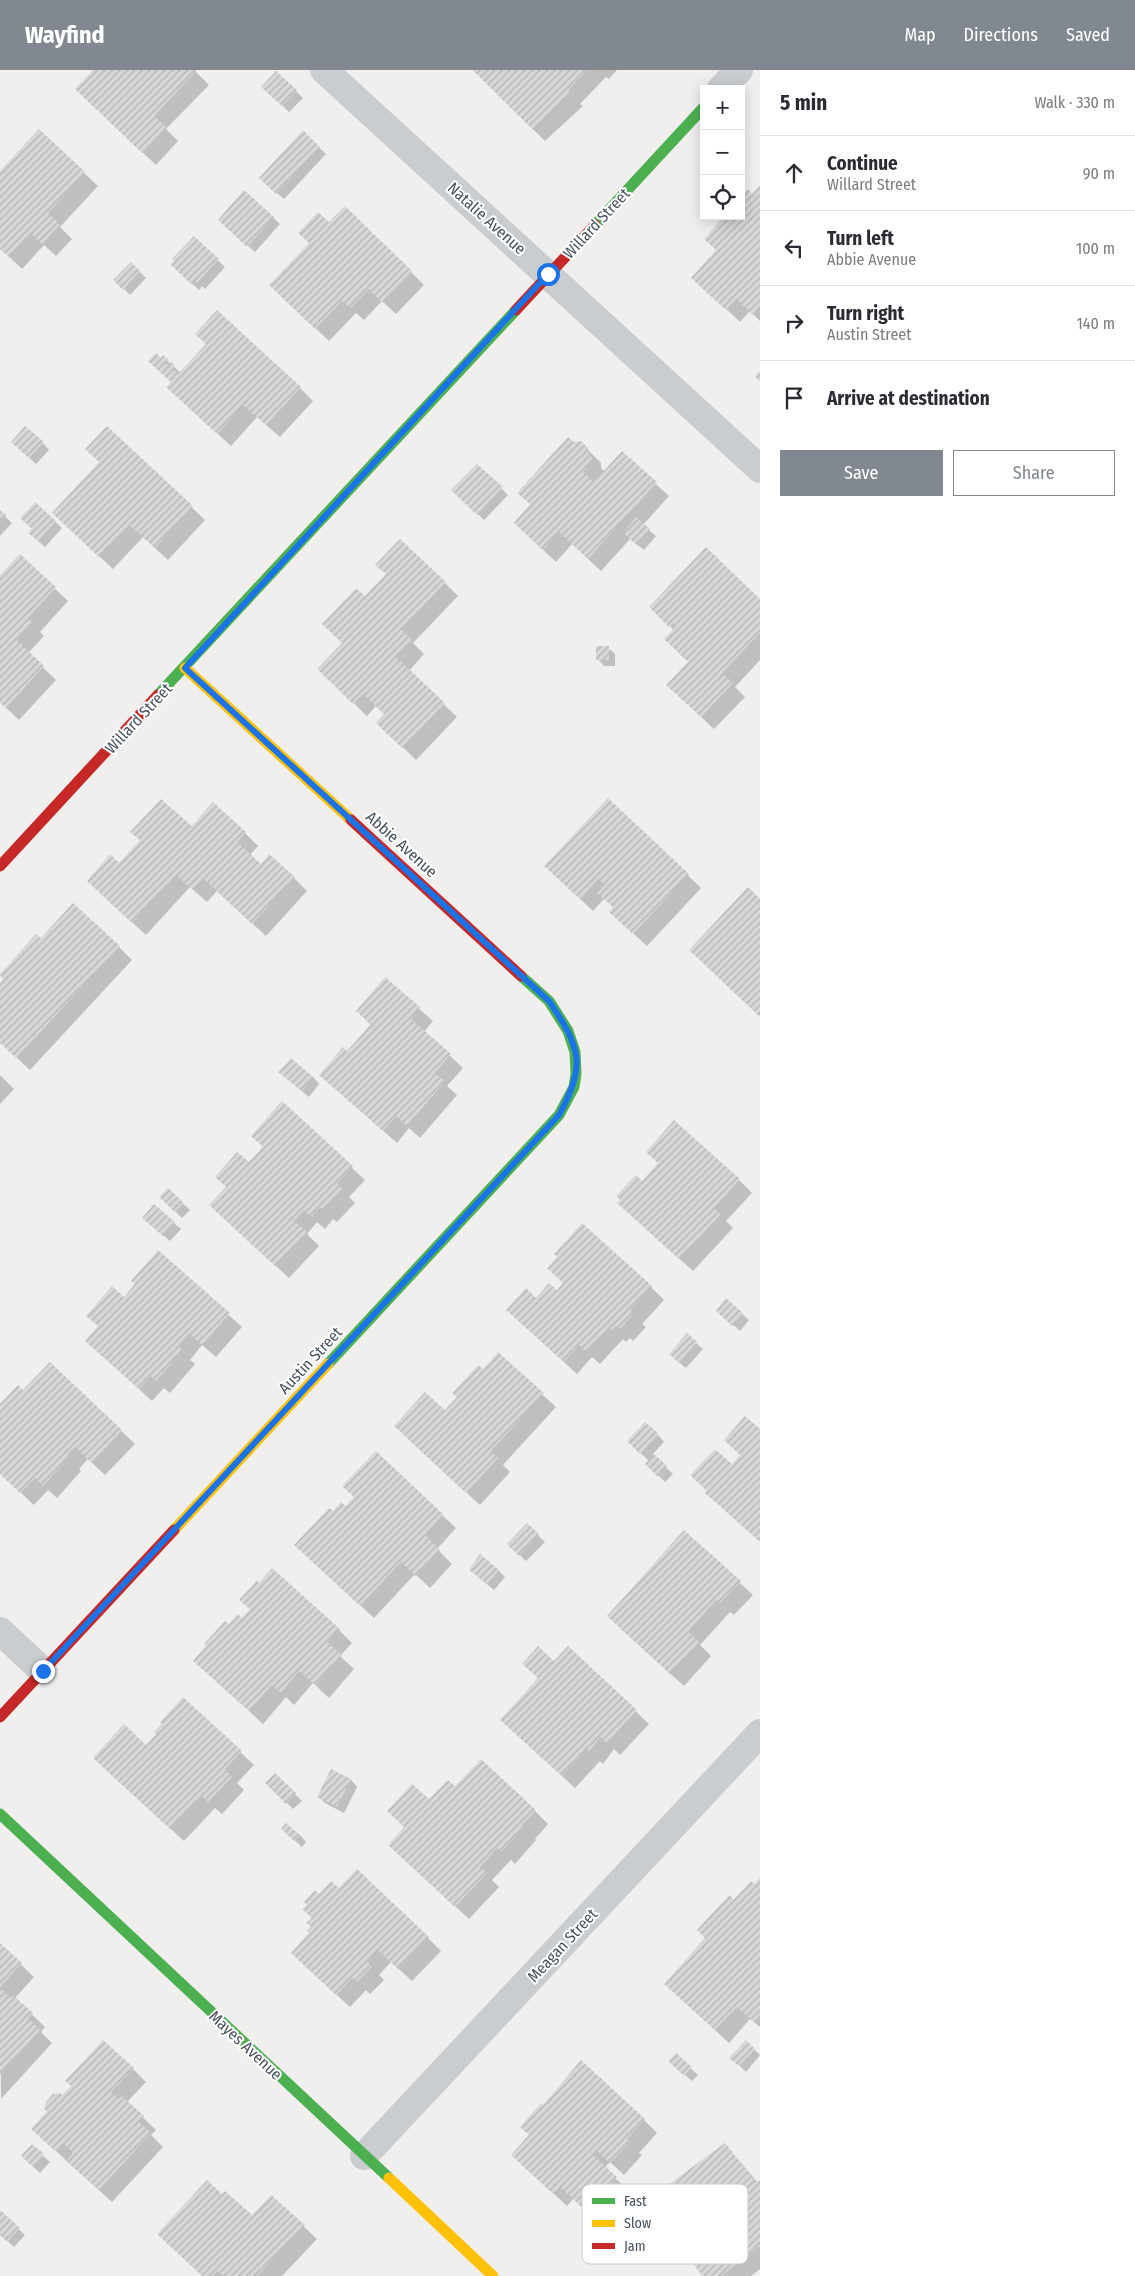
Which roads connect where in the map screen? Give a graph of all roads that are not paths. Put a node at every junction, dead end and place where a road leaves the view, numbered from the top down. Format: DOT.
graph roads {
  1 [pos="324,70"];
  2 [pos="739,70"];
  3 [pos="725,85"];
  4 [pos="700,111"];
  5 [pos="548,274"];
  6 [pos="760,469"];
  7 [pos="185,668"];
  8 [pos="0,866"];
  9 [pos="578,1058"];
  10 [pos="0,1631"];
  11 [pos="43,1671"];
  12 [pos="0,1717"];
  13 [pos="760,1733"];
  14 [pos="0,1814"];
  15 [pos="364,2156"];
  16 [pos="492,2276"];
  1 -- 5 [label="street, Natalie Avenue"];
  2 -- 3 [label="street"];
  4 -- 5 [label="street, Willard Street"];
  5 -- 6 [label="street, Natalie Avenue"];
  5 -- 7 [label="street, Willard Street"];
  7 -- 8 [label="street, Willard Street"];
  7 -- 9 [label="street, Abbie Avenue"];
  9 -- 11 [label="street, Austin Street"];
  10 -- 11 [label="street"];
  11 -- 12 [label="street"];
  13 -- 15 [label="street, Meagan Street"];
  14 -- 15 [label="street, Mayes Avenue"];
  15 -- 16 [label="street, Mayes Avenue"];
}
